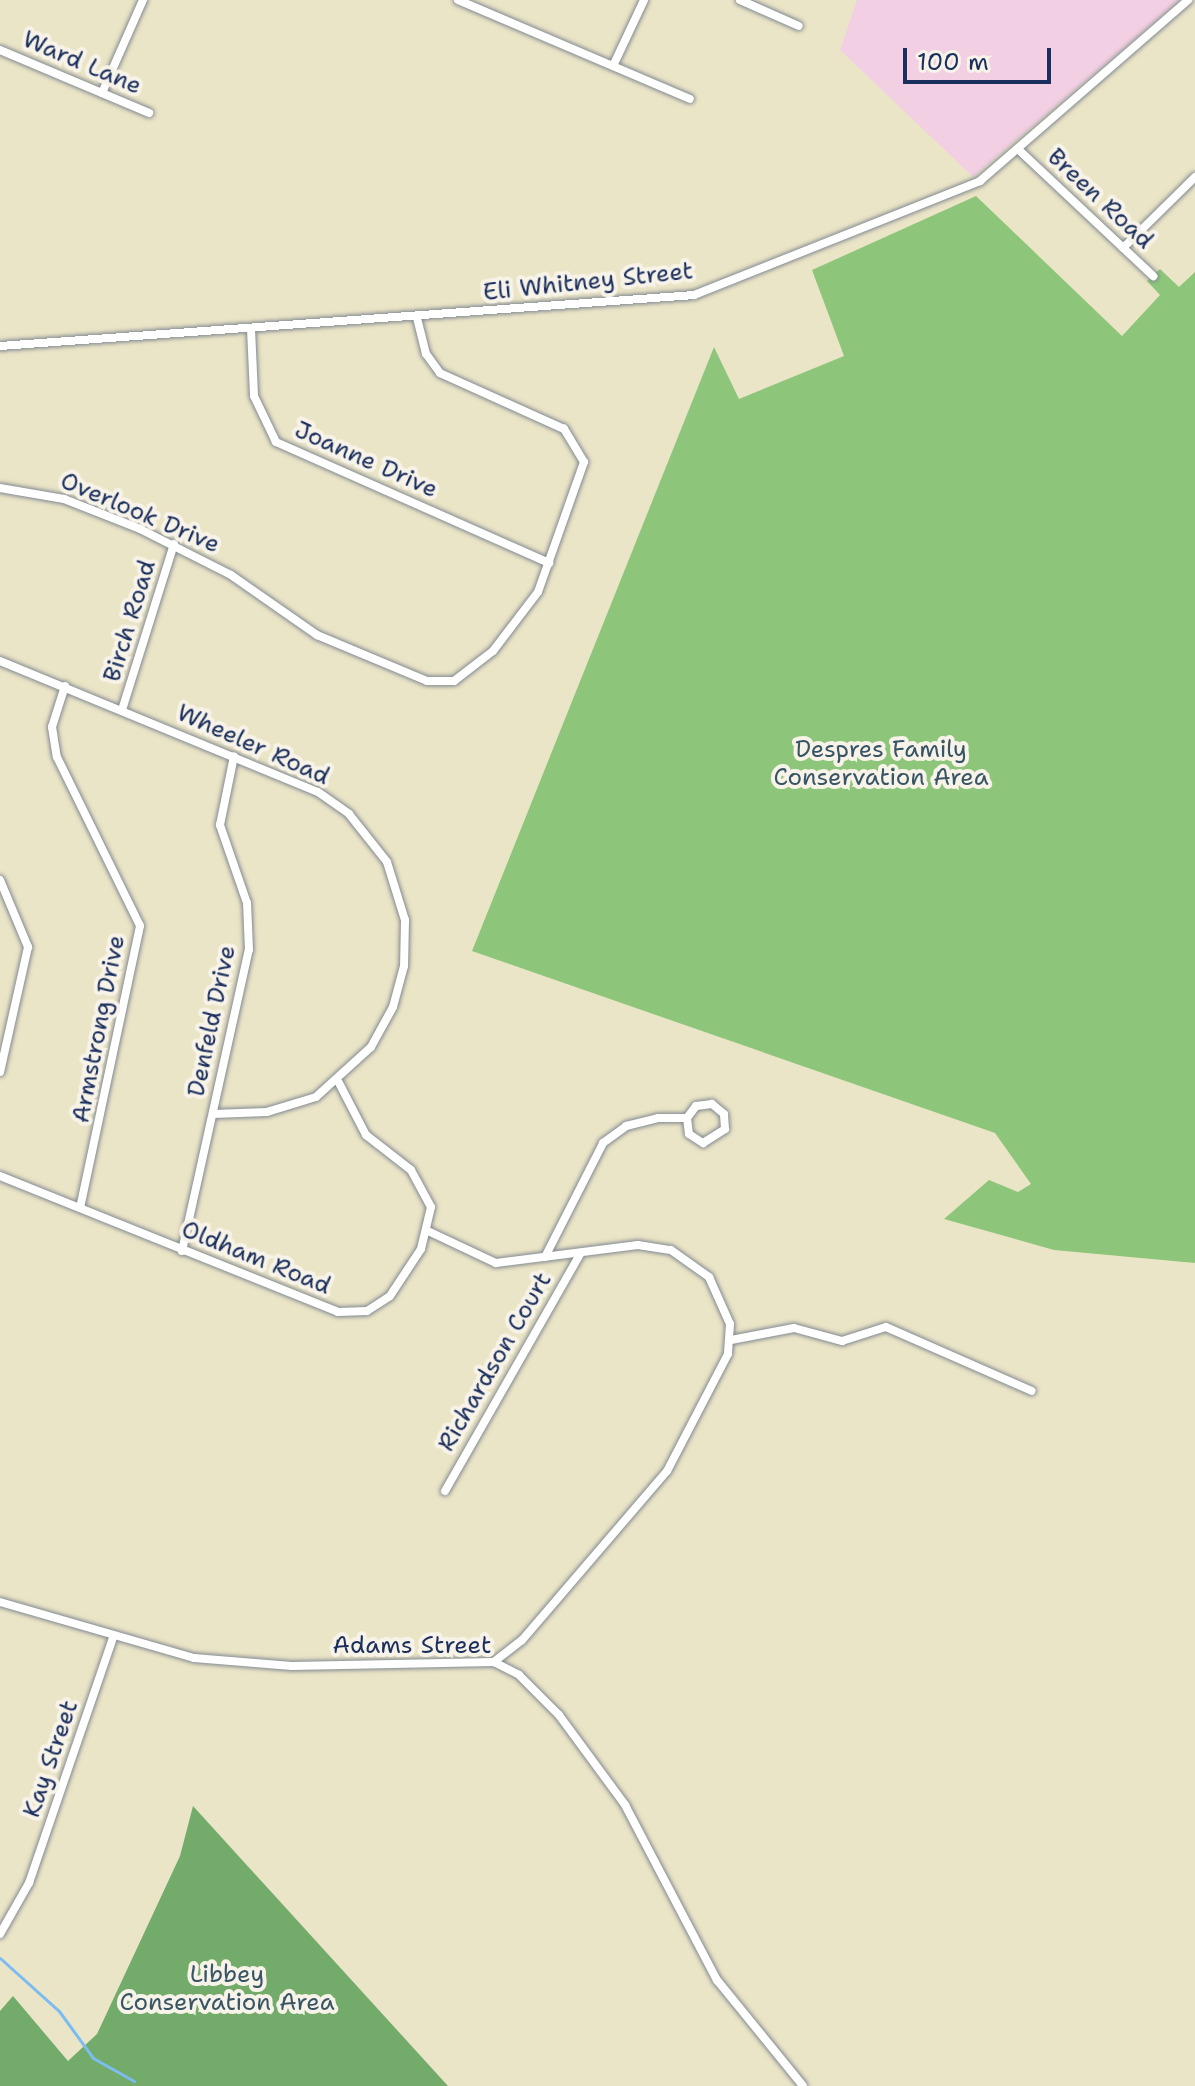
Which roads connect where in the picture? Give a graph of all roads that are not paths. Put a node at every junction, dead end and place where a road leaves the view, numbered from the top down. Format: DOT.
graph roads {
  1 [pos="143,0"];
  2 [pos="458,0"];
  3 [pos="644,0"];
  4 [pos="740,0"];
  5 [pos="1188,0"];
  6 [pos="799,26"];
  7 [pos="0,50"];
  8 [pos="613,66"];
  9 [pos="102,93"];
  10 [pos="690,99"];
  11 [pos="149,113"];
  12 [pos="1020,151"];
  13 [pos="1195,177"];
  14 [pos="1123,248"];
  15 [pos="1153,276"];
  16 [pos="417,318"];
  17 [pos="251,329"];
  18 [pos="0,346"];
  19 [pos="0,488"];
  20 [pos="174,544"];
  21 [pos="549,563"];
  22 [pos="0,661"];
  23 [pos="65,686"];
  24 [pos="122,710"];
  25 [pos="234,756"];
  26 [pos="0,880"];
  27 [pos="0,1072"];
  28 [pos="339,1083"];
  29 [pos="213,1114"];
  30 [pos="687,1118"];
  31 [pos="0,1176"];
  32 [pos="80,1208"];
  33 [pos="430,1232"];
  34 [pos="182,1251"];
  35 [pos="581,1253"];
  36 [pos="545,1257"];
  37 [pos="731,1340"];
  38 [pos="1032,1391"];
  39 [pos="445,1491"];
  40 [pos="0,1602"];
  41 [pos="113,1638"];
  42 [pos="494,1662"];
  43 [pos="0,1934"];
  44 [pos="803,2086"];
  1 -- 9 [label="street"];
  2 -- 8 [label="street"];
  3 -- 8 [label="street"];
  4 -- 6 [label="street"];
  5 -- 12 [label="street, Eli Whitney Street"];
  7 -- 9 [label="street, Ward Lane"];
  8 -- 10 [label="street"];
  9 -- 11 [label="street, Ward Lane"];
  12 -- 14 [label="street, Breen Road"];
  12 -- 16 [label="street, Eli Whitney Street"];
  13 -- 14 [label="street"];
  14 -- 15 [label="street, Breen Road"];
  16 -- 17 [label="street, Eli Whitney Street"];
  16 -- 21 [label="street, Overlook Drive"];
  17 -- 18 [label="street, Eli Whitney Street"];
  17 -- 21 [label="street, Joanne Drive"];
  19 -- 20 [label="street, Overlook Drive"];
  20 -- 21 [label="street, Overlook Drive"];
  20 -- 24 [label="street, Birch Road"];
  22 -- 23 [label="street, Wheeler Road"];
  23 -- 24 [label="street, Wheeler Road"];
  23 -- 32 [label="street, Armstrong Drive"];
  24 -- 25 [label="street, Wheeler Road"];
  25 -- 28 [label="street, Wheeler Road"];
  25 -- 29 [label="street, Denfeld Drive"];
  26 -- 27 [label="street"];
  28 -- 29 [label="street, Wheeler Road"];
  28 -- 33 [label="street"];
  29 -- 34 [label="street, Denfeld Drive"];
  30 -- 30 [label="street"];
  30 -- 36 [label="street"];
  31 -- 32 [label="street, Oldham Road"];
  32 -- 34 [label="street, Oldham Road"];
  33 -- 34 [label="street, Oldham Road"];
  33 -- 36 [label="street"];
  35 -- 36 [label="street"];
  35 -- 37 [label="street"];
  35 -- 39 [label="street, Richardson Court"];
  37 -- 38 [label="street"];
  37 -- 42 [label="street"];
  40 -- 41 [label="street, Adams Street"];
  41 -- 42 [label="street, Adams Street"];
  41 -- 43 [label="street, Kay Street"];
  42 -- 44 [label="street, Adams Street"];
}
